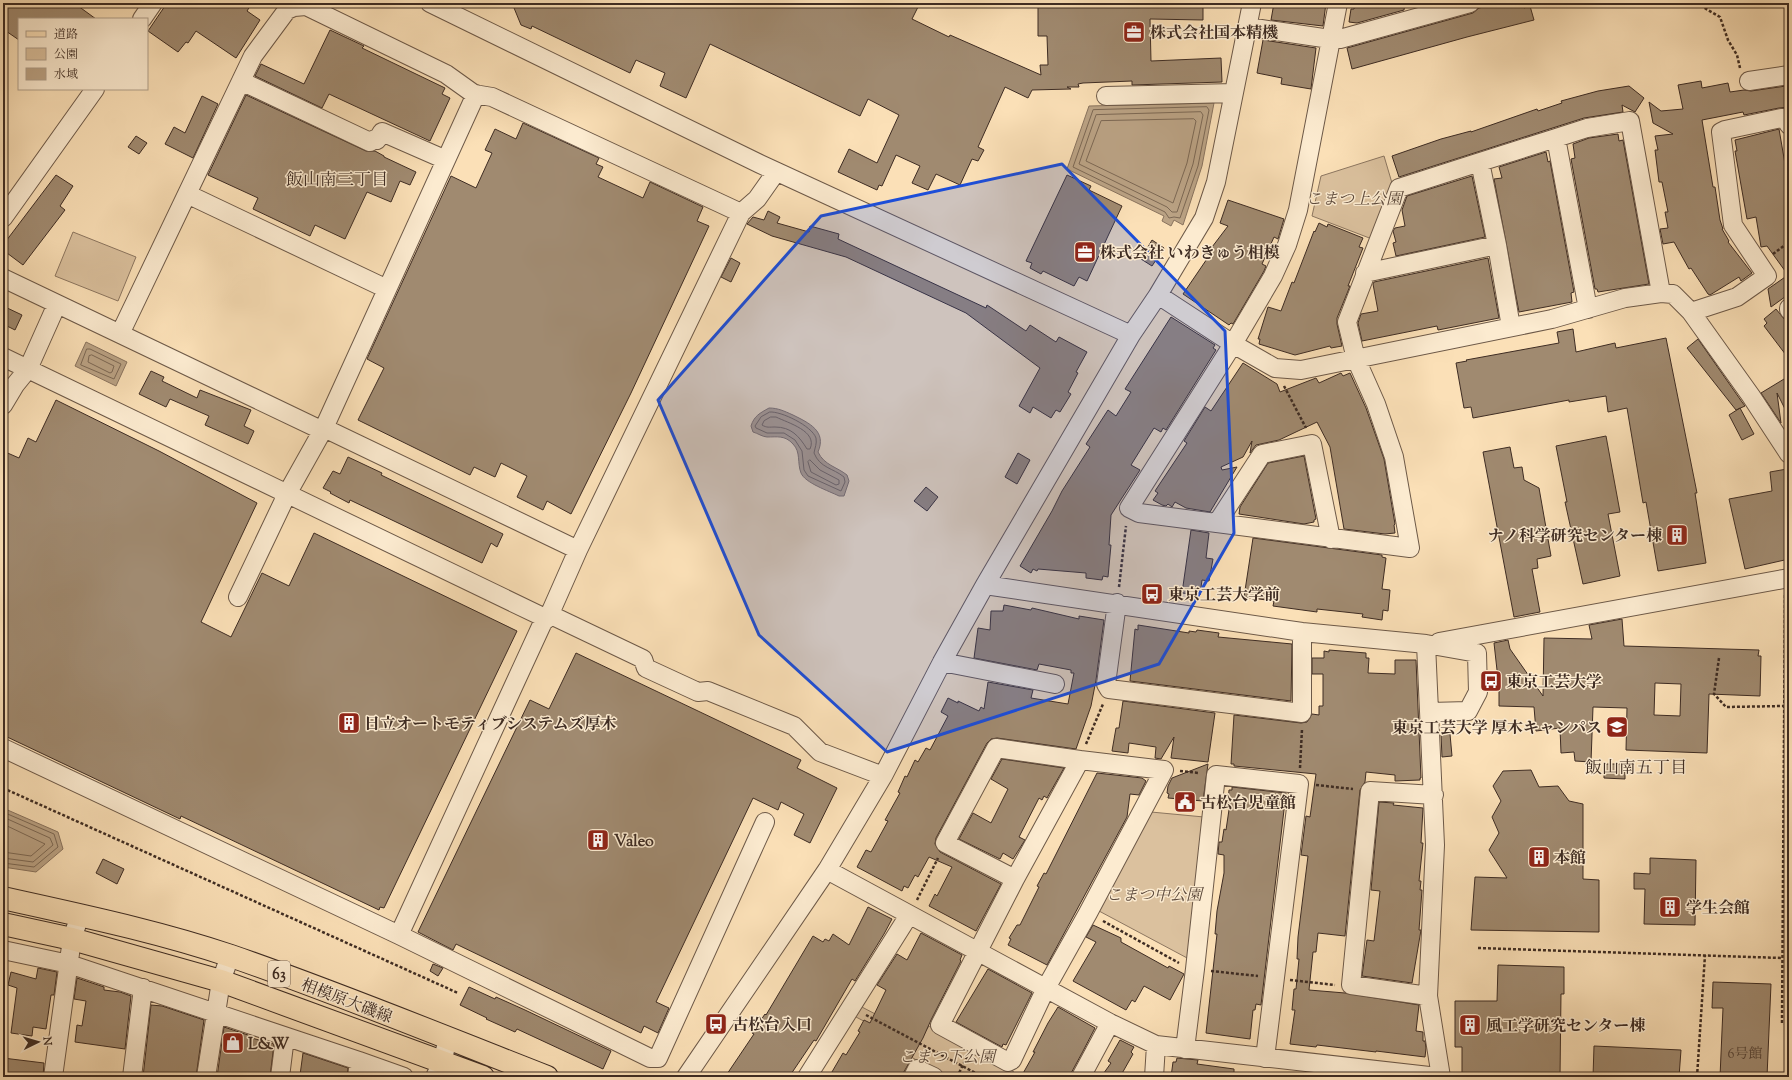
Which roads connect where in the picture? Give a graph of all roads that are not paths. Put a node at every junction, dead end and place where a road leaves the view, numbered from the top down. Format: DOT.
graph roads {
  1 [pos="153,3"];
  2 [pos="1252,3"];
  3 [pos="1338,3"];
  4 [pos="1470,3"];
  5 [pos="435,4"];
  6 [pos="1417,10"];
  7 [pos="143,18"];
  8 [pos="1248,26"];
  9 [pos="1330,39"];
  10 [pos="1789,75"];
  11 [pos="241,81"];
  12 [pos="1749,81"];
  13 [pos="94,90"];
  14 [pos="1114,92"];
  15 [pos="1234,93"];
  16 [pos="476,94"];
  17 [pos="1789,125"];
  18 [pos="1556,138"];
  19 [pos="446,160"];
  20 [pos="1480,162"];
  21 [pos="776,172"];
  22 [pos="186,194"];
  23 [pos="741,213"];
  24 [pos="3,218"];
  25 [pos="1497,245"];
  26 [pos="1365,273"];
  27 [pos="3,278"];
  28 [pos="387,289"];
  29 [pos="1661,293"];
  30 [pos="1158,295"];
  31 [pos="57,304"];
  32 [pos="1588,309"];
  33 [pos="1691,312"];
  34 [pos="1511,327"];
  35 [pos="120,334"];
  36 [pos="1131,335"];
  37 [pos="1233,344"];
  38 [pos="3,357"];
  39 [pos="1356,359"];
  40 [pos="28,369"];
  41 [pos="3,405"];
  42 [pos="324,428"];
  43 [pos="1789,454"];
  44 [pos="287,494"];
  45 [pos="1217,524"];
  46 [pos="1331,538"];
  47 [pos="578,550"];
  48 [pos="1787,578"];
  49 [pos="985,585"];
  50 [pos="238,597"];
  51 [pos="1117,603"];
  52 [pos="548,618"];
  53 [pos="1302,632"];
  54 [pos="1426,644"];
  55 [pos="942,662"];
  56 [pos="1055,684"];
  57 [pos="1430,712"];
  58 [pos="3,748"];
  59 [pos="1080,760"];
  60 [pos="883,776"];
  61 [pos="1434,795"];
  62 [pos="765,822"];
  63 [pos="827,870"];
  64 [pos="1015,879"];
  65 [pos="3,898"];
  66 [pos="80,915"];
  67 [pos="910,915"];
  68 [pos="3,924"];
  69 [pos="399,935"];
  70 [pos="72,939"];
  71 [pos="3,950"];
  72 [pos="978,950"];
  73 [pos="230,956"];
  74 [pos="69,964"];
  75 [pos="221,981"];
  76 [pos="143,988"];
  77 [pos="1046,988"];
  78 [pos="1428,996"];
  79 [pos="215,1013"];
  80 [pos="1110,1023"];
  81 [pos="285,1037"];
  82 [pos="448,1039"];
  83 [pos="1156,1045"];
  84 [pos="1185,1049"];
  85 [pos="1265,1058"];
  86 [pos="358,1069"];
  87 [pos="438,1069"];
  88 [pos="1380,1074"];
  89 [pos="53,1077"];
  90 [pos="132,1077"];
  91 [pos="206,1077"];
  92 [pos="280,1077"];
  93 [pos="404,1077"];
  94 [pos="483,1077"];
  95 [pos="547,1077"];
  96 [pos="686,1077"];
  97 [pos="807,1077"];
  98 [pos="913,1077"];
  99 [pos="934,1077"];
  100 [pos="1081,1077"];
  101 [pos="1154,1077"];
  102 [pos="1438,1077"];
  103 [pos="1441,1077"];
  1 -- 7 [label="street"];
  2 -- 8 [label="street"];
  3 -- 9 [label="street"];
  4 -- 6 [label="street"];
  5 -- 21 [label="street"];
  6 -- 9 [label="street"];
  8 -- 9 [label="street"];
  8 -- 15 [label="street"];
  9 -- 37 [label="street"];
  10 -- 12 [label="street"];
  11 -- 16 [label="street"];
  11 -- 19 [label="street"];
  11 -- 22 [label="street"];
  13 -- 24 [label="street"];
  14 -- 15 [label="street"];
  15 -- 30 [label="street"];
  16 -- 19 [label="street"];
  16 -- 23 [label="street"];
  17 -- 33 [label="street"];
  18 -- 20 [label="street"];
  18 -- 29 [label="street"];
  18 -- 32 [label="street"];
  19 -- 28 [label="street"];
  20 -- 25 [label="street"];
  20 -- 26 [label="street"];
  21 -- 23 [label="street"];
  21 -- 36 [label="street"];
  22 -- 28 [label="street"];
  22 -- 35 [label="street"];
  23 -- 47 [label="street"];
  25 -- 26 [label="street"];
  25 -- 34 [label="street"];
  26 -- 39 [label="street"];
  27 -- 31 [label="street"];
  28 -- 42 [label="street"];
  29 -- 32 [label="street"];
  29 -- 33 [label="street"];
  30 -- 36 [label="street"];
  30 -- 37 [label="street"];
  31 -- 35 [label="street"];
  31 -- 40 [label="street"];
  32 -- 34 [label="street"];
  33 -- 43 [label="street"];
  34 -- 39 [label="street"];
  35 -- 42 [label="street"];
  36 -- 49 [label="street"];
  37 -- 39 [label="street"];
  37 -- 45 [label="street"];
  38 -- 40 [label="street"];
  39 -- 46 [label="street"];
  40 -- 41 [label="street"];
  40 -- 44 [label="street"];
  42 -- 44 [label="street"];
  42 -- 47 [label="street"];
  44 -- 50 [label="street"];
  44 -- 52 [label="street"];
  45 -- 46 [label="street"];
  45 -- 46 [label="street"];
  47 -- 52 [label="street"];
  48 -- 54 [label="street"];
  49 -- 51 [label="street"];
  49 -- 55 [label="street"];
  51 -- 53 [label="street"];
  51 -- 53 [label="street"];
  52 -- 60 [label="street"];
  52 -- 69 [label="street"];
  53 -- 54 [label="street"];
  54 -- 57 [label="street"];
  54 -- 57 [label="street"];
  55 -- 56 [label="street"];
  55 -- 60 [label="street"];
  57 -- 61 [label="street"];
  58 -- 69 [label="street"];
  59 -- 64 [label="street"];
  59 -- 64 [label="street"];
  59 -- 77 [label="street"];
  60 -- 63 [label="street"];
  61 -- 78 [label="street"];
  61 -- 78 [label="street"];
  62 -- 69 [label="street"];
  63 -- 67 [label="street"];
  63 -- 96 [label="street"];
  64 -- 72 [label="street"];
  65 -- 66 [label="main road, 相模原大磯線 / 63"];
  66 -- 70 [label="street"];
  66 -- 73 [label="main road, 相模原大磯線 / 63"];
  67 -- 72 [label="street"];
  67 -- 97 [label="street"];
  68 -- 70 [label="main road, 相模原大磯線 / 63"];
  70 -- 74 [label="street"];
  70 -- 75 [label="main road, 相模原大磯線 / 63"];
  71 -- 74 [label="street"];
  72 -- 77 [label="street"];
  72 -- 77 [label="street"];
  73 -- 75 [label="street"];
  73 -- 82 [label="main road, 相模原大磯線 / 63"];
  74 -- 76 [label="street"];
  74 -- 89 [label="street"];
  75 -- 79 [label="street"];
  75 -- 87 [label="main road, 相模原大磯線 / 63"];
  76 -- 79 [label="street"];
  76 -- 90 [label="street"];
  77 -- 80 [label="street"];
  78 -- 103 [label="street"];
  79 -- 81 [label="street"];
  79 -- 91 [label="street"];
  80 -- 83 [label="street"];
  80 -- 100 [label="street"];
  81 -- 86 [label="street"];
  81 -- 92 [label="street"];
  82 -- 87 [label="street"];
  82 -- 95 [label="main road, 相模原大磯線 / 63"];
  83 -- 84 [label="street"];
  83 -- 101 [label="street"];
  84 -- 85 [label="street"];
  84 -- 85 [label="street"];
  85 -- 88 [label="street"];
  86 -- 93 [label="street"];
  87 -- 94 [label="main road, 相模原大磯線 / 63"];
  88 -- 102 [label="street"];
  98 -- 99 [label="street"];
}
